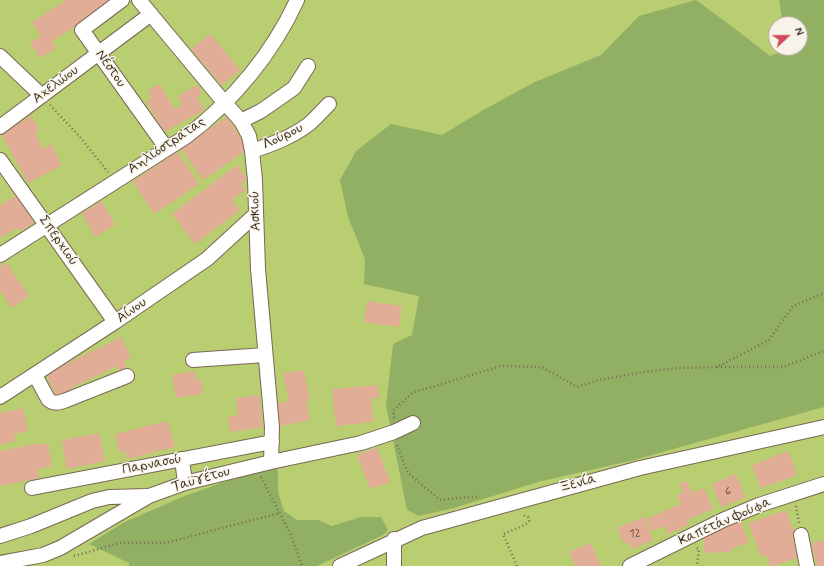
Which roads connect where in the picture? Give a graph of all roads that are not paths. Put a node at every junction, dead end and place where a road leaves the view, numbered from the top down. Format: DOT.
graph roads {
  1 [pos="122,0"];
  2 [pos="139,0"];
  3 [pos="297,0"];
  4 [pos="151,14"];
  5 [pos="99,53"];
  6 [pos="0,56"];
  7 [pos="308,66"];
  8 [pos="42,96"];
  9 [pos="225,103"];
  10 [pos="329,104"];
  11 [pos="241,121"];
  12 [pos="0,127"];
  13 [pos="167,149"];
  14 [pos="252,151"];
  15 [pos="0,160"];
  16 [pos="256,214"];
  17 [pos="46,225"];
  18 [pos="0,255"];
  19 [pos="115,322"];
  20 [pos="266,355"];
  21 [pos="193,360"];
  22 [pos="35,375"];
  23 [pos="127,376"];
  24 [pos="0,397"];
  25 [pos="413,423"];
  26 [pos="824,427"];
  27 [pos="272,442"];
  28 [pos="182,459"];
  29 [pos="271,462"];
  30 [pos="185,483"];
  31 [pos="823,485"];
  32 [pos="32,488"];
  33 [pos="149,496"];
  34 [pos="802,535"];
  35 [pos="0,536"];
  36 [pos="394,540"];
  37 [pos="0,563"];
  38 [pos="340,566"];
  39 [pos="394,566"];
  40 [pos="630,566"];
  41 [pos="807,566"];
  1 -- 5 [label="street, Νέστου"];
  2 -- 4 [label="street, Ασκιού"];
  3 -- 9 [label="street, Αηλιόστρατας"];
  4 -- 5 [label="street, Αχελώου"];
  4 -- 9 [label="street, Ασκιού"];
  5 -- 8 [label="street, Αχελώου"];
  5 -- 13 [label="street, Νέστου"];
  6 -- 8 [label="street"];
  7 -- 11 [label="street"];
  8 -- 12 [label="street, Αχελώου"];
  9 -- 11 [label="street, Ασκιού"];
  9 -- 13 [label="street, Αηλιόστρατας"];
  10 -- 14 [label="street, Λούρου"];
  11 -- 14 [label="street, Ασκιού"];
  13 -- 17 [label="street, Αηλιόστρατας"];
  14 -- 16 [label="street, Ασκιού"];
  15 -- 17 [label="street, Σπερχιού"];
  16 -- 19 [label="street, Αίνου"];
  16 -- 20 [label="street, Ασκιού"];
  17 -- 18 [label="street, Αηλιόστρατας"];
  17 -- 19 [label="street, Σπερχιού"];
  19 -- 22 [label="street, Αίνου"];
  20 -- 21 [label="street"];
  20 -- 27 [label="street, Ασκιού"];
  22 -- 23 [label="street"];
  22 -- 24 [label="street, Αίνου"];
  25 -- 29 [label="street, Ταϋγέτου"];
  26 -- 36 [label="street, Ξενία"];
  27 -- 28 [label="street, Παρνασού"];
  27 -- 29 [label="street, Ασκιού"];
  28 -- 30 [label="street"];
  28 -- 32 [label="street, Παρνασού"];
  29 -- 30 [label="street, Ταϋγέτου"];
  30 -- 33 [label="street, Ταϋγέτου"];
  31 -- 40 [label="street, Καπετάν Φούφα"];
  33 -- 35 [label="street"];
  33 -- 37 [label="street, Ταϋγέτου"];
  34 -- 41 [label="street"];
  36 -- 38 [label="street, Ξενία"];
  36 -- 39 [label="street"];
}
